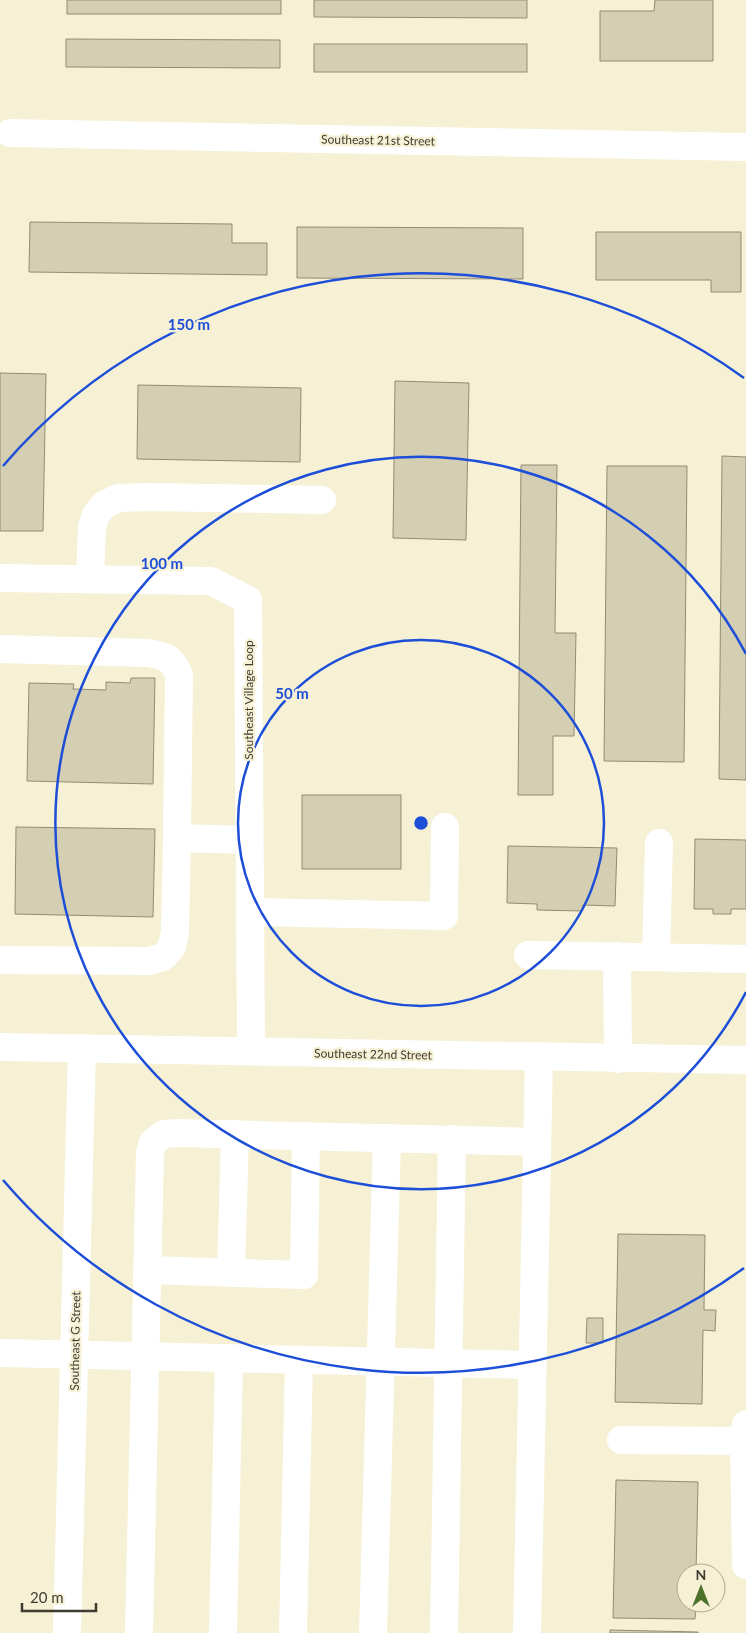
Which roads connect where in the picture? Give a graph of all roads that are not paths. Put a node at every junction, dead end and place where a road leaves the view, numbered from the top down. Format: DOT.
graph roads {
  1 [pos="10,133"];
  2 [pos="746,147"];
  3 [pos="322,500"];
  4 [pos="0,578"];
  5 [pos="90,579"];
  6 [pos="0,649"];
  7 [pos="445,827"];
  8 [pos="178,838"];
  9 [pos="249,840"];
  10 [pos="659,843"];
  11 [pos="250,912"];
  12 [pos="528,955"];
  13 [pos="617,956"];
  14 [pos="656,957"];
  15 [pos="746,959"];
  16 [pos="0,960"];
  17 [pos="0,1047"];
  18 [pos="82,1048"];
  19 [pos="251,1052"];
  20 [pos="539,1057"];
  21 [pos="618,1059"];
  22 [pos="746,1060"];
  23 [pos="235,1134"];
  24 [pos="306,1136"];
  25 [pos="387,1138"];
  26 [pos="452,1139"];
  27 [pos="537,1142"];
  28 [pos="148,1270"];
  29 [pos="231,1273"];
  30 [pos="0,1353"];
  31 [pos="74,1355"];
  32 [pos="146,1358"];
  33 [pos="229,1359"];
  34 [pos="298,1361"];
  35 [pos="380,1362"];
  36 [pos="448,1364"];
  37 [pos="532,1365"];
  38 [pos="745,1432"];
  39 [pos="621,1440"];
  40 [pos="746,1565"];
  41 [pos="67,1633"];
  42 [pos="140,1633"];
  43 [pos="223,1633"];
  44 [pos="293,1633"];
  45 [pos="373,1633"];
  46 [pos="444,1633"];
  47 [pos="527,1633"];
  1 -- 2 [label="street, Southeast 21st Street"];
  3 -- 5 [label="street"];
  4 -- 5 [label="street, Southeast Village Loop"];
  5 -- 9 [label="street, Southeast Village Loop"];
  6 -- 8 [label="street"];
  7 -- 11 [label="street"];
  8 -- 9 [label="street"];
  8 -- 16 [label="street"];
  9 -- 11 [label="street, Southeast Village Loop"];
  10 -- 14 [label="street"];
  11 -- 19 [label="street, Southeast Village Loop"];
  12 -- 13 [label="street"];
  13 -- 14 [label="street"];
  13 -- 21 [label="street"];
  14 -- 15 [label="street"];
  17 -- 18 [label="street, Southeast 22nd Street"];
  18 -- 19 [label="street, Southeast 22nd Street"];
  18 -- 31 [label="street, Southeast G Street"];
  19 -- 20 [label="street, Southeast 22nd Street"];
  20 -- 21 [label="street, Southeast 22nd Street"];
  20 -- 27 [label="street"];
  21 -- 22 [label="street, Southeast 22nd Street"];
  23 -- 24 [label="street"];
  23 -- 28 [label="street"];
  23 -- 29 [label="street"];
  24 -- 25 [label="street"];
  24 -- 29 [label="street"];
  25 -- 26 [label="street"];
  25 -- 35 [label="street"];
  26 -- 27 [label="street"];
  26 -- 36 [label="street"];
  27 -- 37 [label="street"];
  28 -- 29 [label="street"];
  28 -- 32 [label="street"];
  30 -- 31 [label="street"];
  31 -- 32 [label="street"];
  31 -- 41 [label="street, Southeast G Street"];
  32 -- 33 [label="street"];
  32 -- 42 [label="street"];
  33 -- 34 [label="street"];
  33 -- 43 [label="street"];
  34 -- 35 [label="street"];
  34 -- 44 [label="street"];
  35 -- 36 [label="street"];
  35 -- 45 [label="street"];
  36 -- 37 [label="street"];
  36 -- 46 [label="street"];
  37 -- 47 [label="street"];
  38 -- 39 [label="street"];
  38 -- 40 [label="street"];
}
